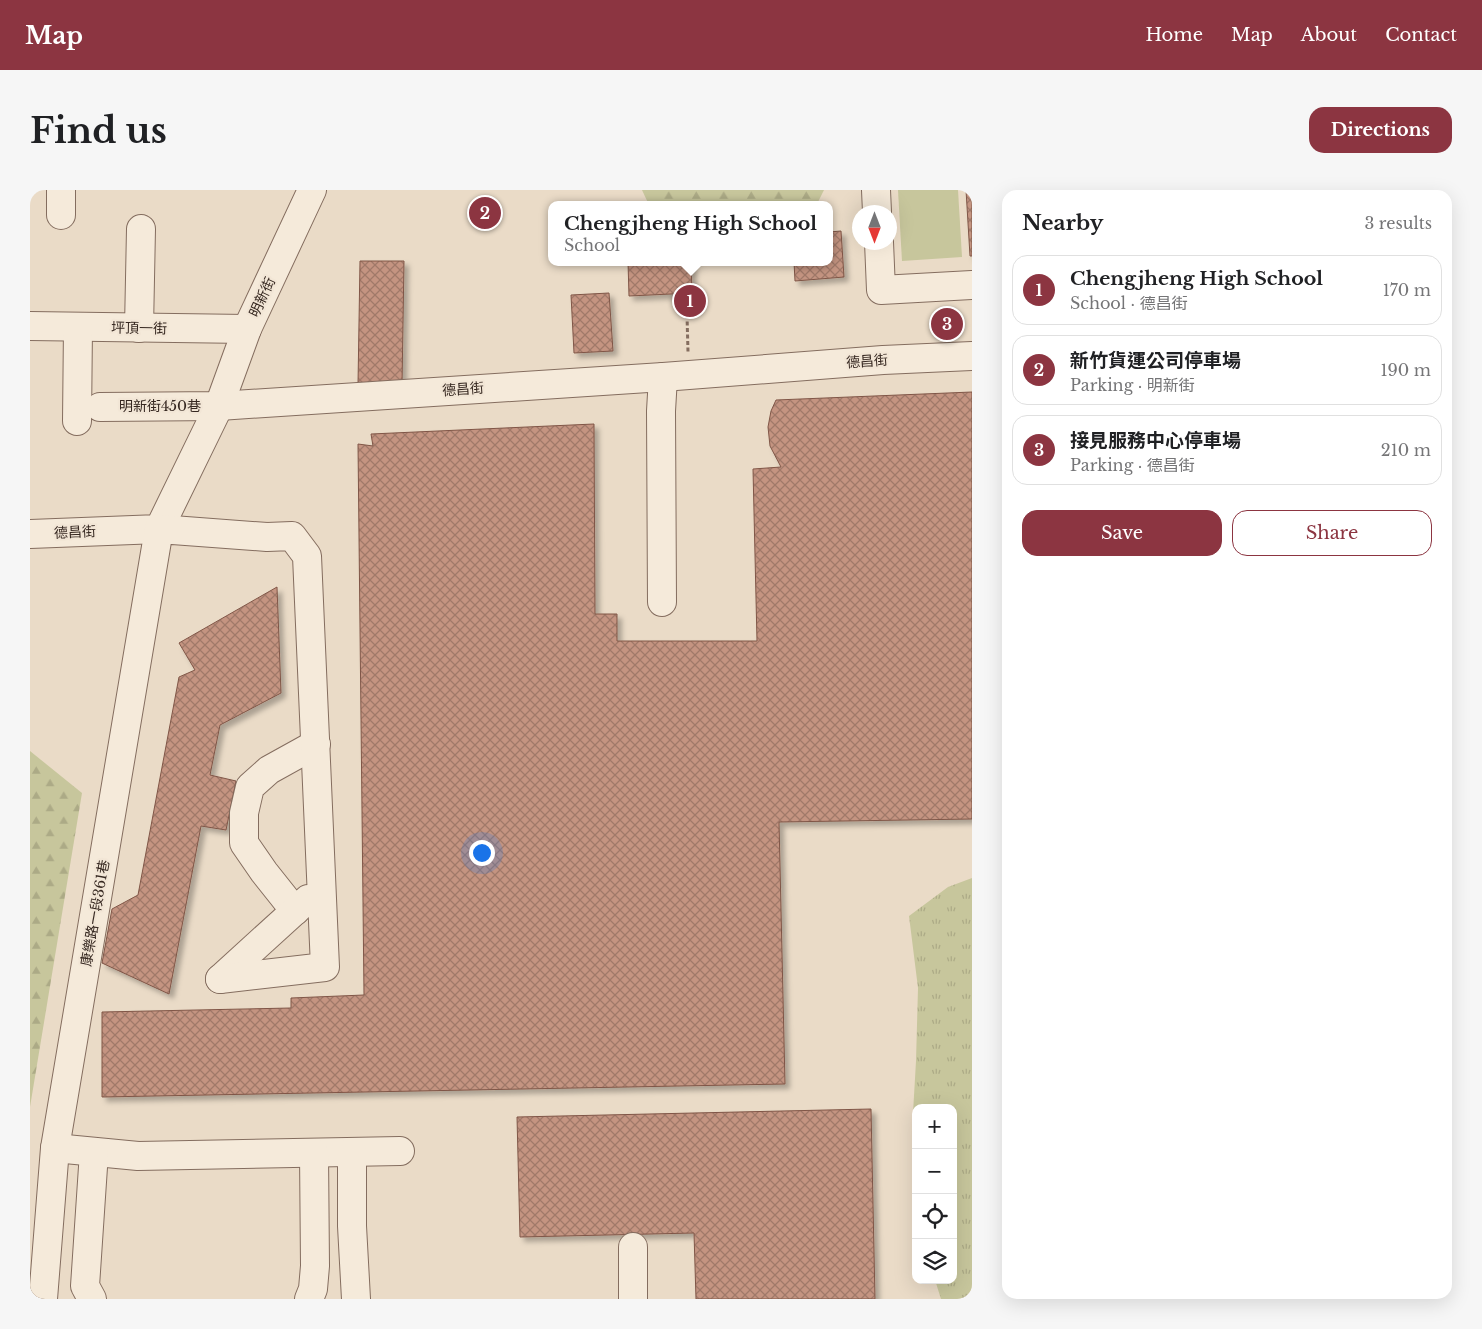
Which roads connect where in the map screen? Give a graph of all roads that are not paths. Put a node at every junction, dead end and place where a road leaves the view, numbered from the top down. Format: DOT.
graph roads {
  1 [pos="312,190"];
  2 [pos="876,190"];
  3 [pos="877,205"];
  4 [pos="141,230"];
  5 [pos="879,250"];
  6 [pos="972,285"];
  7 [pos="30,326"];
  8 [pos="78,327"];
  9 [pos="139,328"];
  10 [pos="247,329"];
  11 [pos="972,356"];
  12 [pos="663,377"];
  13 [pos="219,406"];
  14 [pos="159,528"];
  15 [pos="30,534"];
  16 [pos="662,602"];
  17 [pos="316,744"];
  18 [pos="322,887"];
  19 [pos="295,911"];
  20 [pos="55,1148"];
  21 [pos="400,1151"];
  22 [pos="94,1152"];
  23 [pos="352,1152"];
  24 [pos="314,1153"];
  25 [pos="633,1247"];
  26 [pos="44,1299"];
  27 [pos="92,1299"];
  28 [pos="309,1299"];
  29 [pos="356,1299"];
  30 [pos="633,1299"];
  1 -- 10 [label="street, 明新街"];
  2 -- 3 [label="street"];
  4 -- 9 [label="street"];
  5 -- 6 [label="street"];
  7 -- 8 [label="street, 坪頂一街"];
  8 -- 9 [label="street, 坪頂一街"];
  8 -- 13 [label="street, 明新街450巷"];
  9 -- 10 [label="street, 坪頂一街"];
  10 -- 13 [label="street, 明新街"];
  11 -- 12 [label="street, 德昌街"];
  12 -- 13 [label="street, 德昌街"];
  12 -- 16 [label="street"];
  13 -- 14 [label="street"];
  14 -- 15 [label="street, 德昌街"];
  14 -- 17 [label="street, 德昌街"];
  14 -- 20 [label="street, 康樂路一段361巷"];
  17 -- 18 [label="street, 德昌街"];
  17 -- 19 [label="street"];
  18 -- 19 [label="street"];
  18 -- 19 [label="street, 德昌街"];
  20 -- 22 [label="street"];
  20 -- 26 [label="street, 康樂路一段361巷"];
  21 -- 23 [label="street"];
  22 -- 24 [label="street"];
  22 -- 27 [label="street"];
  23 -- 24 [label="street"];
  23 -- 29 [label="street"];
  24 -- 28 [label="street"];
  25 -- 30 [label="street"];
}
